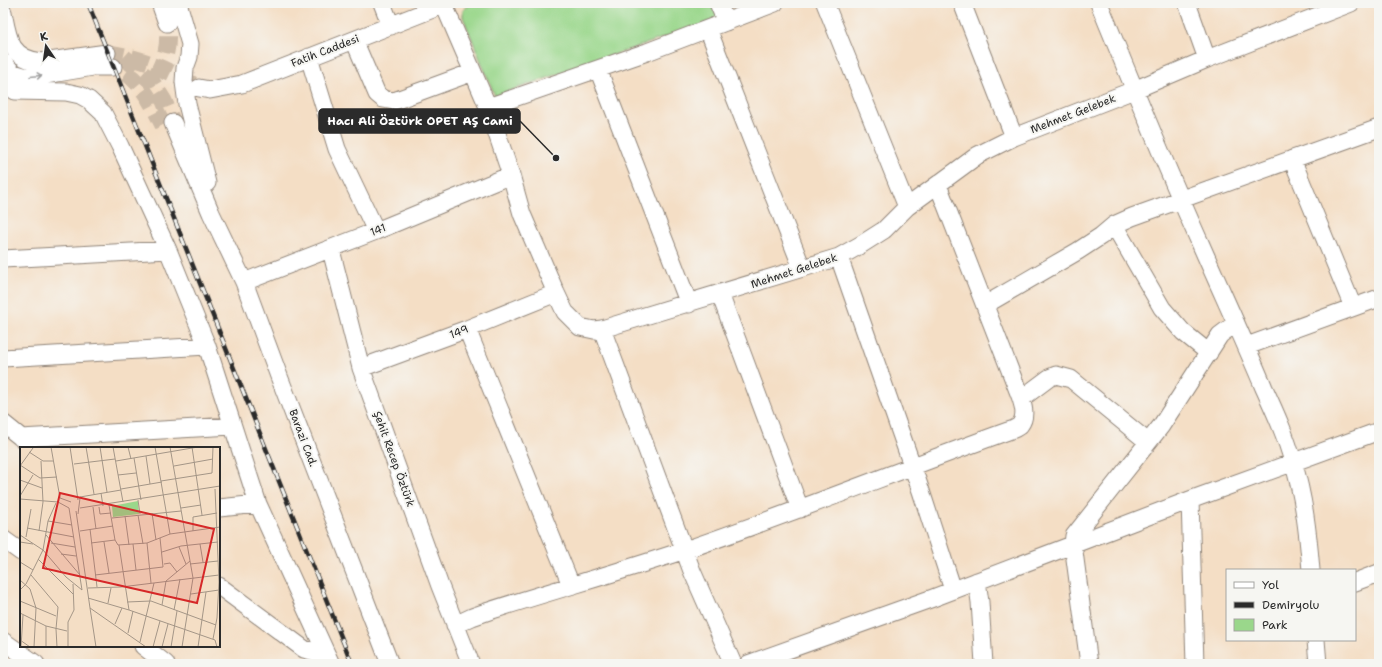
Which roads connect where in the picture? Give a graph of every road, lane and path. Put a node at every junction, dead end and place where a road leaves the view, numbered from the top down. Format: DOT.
graph roads {
  1 [pos="160,3"];
  2 [pos="178,3"];
  3 [pos="382,3"];
  4 [pos="718,3"];
  5 [pos="775,3"];
  6 [pos="825,3"];
  7 [pos="962,3"];
  8 [pos="1099,3"];
  9 [pos="1187,3"];
  10 [pos="1350,3"];
  11 [pos="446,4"];
  12 [pos="3,12"];
  13 [pos="167,22"];
  14 [pos="726,22"];
  15 [pos="391,26"];
  16 [pos="708,29"];
  17 [pos="354,40"];
  18 [pos="309,57"];
  19 [pos="1207,59"];
  20 [pos="598,70"];
  21 [pos="473,72"];
  22 [pos="6,74"];
  23 [pos="199,88"];
  24 [pos="1134,90"];
  25 [pos="488,108"];
  26 [pos="168,124"];
  27 [pos="1379,128"];
  28 [pos="1014,137"];
  29 [pos="1292,158"];
  30 [pos="511,174"];
  31 [pos="938,185"];
  32 [pos="1181,200"];
  33 [pos="907,207"];
  34 [pos="211,213"];
  35 [pos="1114,225"];
  36 [pos="376,231"];
  37 [pos="168,250"];
  38 [pos="331,250"];
  39 [pos="839,257"];
  40 [pos="3,259"];
  41 [pos="802,268"];
  42 [pos="244,282"];
  43 [pos="556,293"];
  44 [pos="720,294"];
  45 [pos="1379,298"];
  46 [pos="689,304"];
  47 [pos="985,305"];
  48 [pos="1353,307"];
  49 [pos="1236,323"];
  50 [pos="467,329"];
  51 [pos="602,329"];
  52 [pos="207,346"];
  53 [pos="1247,346"];
  54 [pos="1209,353"];
  55 [pos="3,358"];
  56 [pos="361,368"];
  57 [pos="1021,399"];
  58 [pos="3,423"];
  59 [pos="232,426"];
  60 [pos="1379,431"];
  61 [pos="1148,442"];
  62 [pos="28,443"];
  63 [pos="1293,462"];
  64 [pos="912,466"];
  65 [pos="1190,500"];
  66 [pos="258,504"];
  67 [pos="220,508"];
  68 [pos="800,509"];
  69 [pos="3,539"];
  70 [pos="1073,544"];
  71 [pos="684,550"];
  72 [pos="20,551"];
  73 [pos="1311,569"];
  74 [pos="1379,573"];
  75 [pos="977,581"];
  76 [pos="1356,582"];
  77 [pos="571,585"];
  78 [pos="220,587"];
  79 [pos="953,590"];
  80 [pos="455,625"];
  81 [pos="3,641"];
  82 [pos="1316,641"];
  83 [pos="143,647"];
  84 [pos="329,659"];
  85 [pos="36,664"];
  86 [pos="166,664"];
  87 [pos="390,664"];
  88 [pos="471,664"];
  89 [pos="733,664"];
  90 [pos="748,664"];
  91 [pos="984,664"];
  92 [pos="1089,664"];
  93 [pos="1196,664"];
  94 [pos="1318,664"];
  1 -- 13 [label="street"];
  2 -- 34 [label="street"];
  3 -- 15 [label="street"];
  4 -- 14 [label="street"];
  5 -- 14 [label="street"];
  6 -- 33 [label="street"];
  7 -- 28 [label="street"];
  8 -- 24 [label="street"];
  9 -- 19 [label="street"];
  10 -- 19 [label="street, Mehmet Gelebek"];
  11 -- 15 [label="street, Fatih Caddesi"];
  11 -- 21 [label="street, Mehmet Gelebek"];
  22 -- 12 [label="street, one-way"];
  14 -- 16 [label="street"];
  15 -- 17 [label="street, Fatih Caddesi"];
  16 -- 20 [label="street"];
  16 -- 41 [label="street"];
  17 -- 18 [label="street, Fatih Caddesi"];
  17 -- 21 [label="street"];
  18 -- 23 [label="street, Fatih Caddesi"];
  18 -- 36 [label="street"];
  19 -- 24 [label="street, Mehmet Gelebek"];
  20 -- 25 [label="street"];
  20 -- 46 [label="street"];
  21 -- 25 [label="street, Mehmet Gelebek"];
  22 -- 37 [label="street"];
  24 -- 28 [label="street, Mehmet Gelebek"];
  24 -- 32 [label="street"];
  25 -- 30 [label="street, Mehmet Gelebek"];
  26 -- 34 [label="street"];
  27 -- 29 [label="street"];
  28 -- 31 [label="street, Mehmet Gelebek"];
  29 -- 32 [label="street"];
  29 -- 48 [label="street"];
  30 -- 36 [label="street, 141"];
  30 -- 43 [label="street, Mehmet Gelebek"];
  31 -- 33 [label="street, Mehmet Gelebek"];
  31 -- 47 [label="street"];
  32 -- 35 [label="street"];
  32 -- 49 [label="street"];
  33 -- 39 [label="street, Mehmet Gelebek"];
  34 -- 42 [label="street, Barazi Cad."];
  35 -- 47 [label="street"];
  35 -- 54 [label="street"];
  36 -- 38 [label="street, 141"];
  37 -- 40 [label="street"];
  37 -- 52 [label="street"];
  38 -- 42 [label="street, 141"];
  38 -- 56 [label="street, Şehit Recep Öztürk"];
  39 -- 41 [label="street, Mehmet Gelebek"];
  39 -- 64 [label="street"];
  41 -- 44 [label="street, Mehmet Gelebek"];
  42 -- 87 [label="street, Barazi Cad."];
  43 -- 50 [label="street, 149"];
  43 -- 51 [label="street, Mehmet Gelebek"];
  44 -- 46 [label="street, Mehmet Gelebek"];
  44 -- 68 [label="street"];
  45 -- 48 [label="street"];
  46 -- 51 [label="street, Mehmet Gelebek"];
  47 -- 57 [label="street"];
  48 -- 53 [label="street"];
  49 -- 53 [label="street"];
  49 -- 54 [label="street"];
  50 -- 56 [label="street, 149"];
  50 -- 77 [label="street"];
  51 -- 71 [label="street"];
  52 -- 55 [label="street"];
  52 -- 59 [label="street"];
  53 -- 63 [label="street"];
  54 -- 61 [label="street"];
  56 -- 80 [label="street, Şehit Recep Öztürk"];
  57 -- 61 [label="street"];
  57 -- 64 [label="street"];
  58 -- 62 [label="street"];
  59 -- 62 [label="street"];
  59 -- 66 [label="street"];
  60 -- 63 [label="street"];
  61 -- 70 [label="street"];
  63 -- 65 [label="street"];
  63 -- 73 [label="street"];
  64 -- 68 [label="street"];
  64 -- 79 [label="street"];
  65 -- 70 [label="street"];
  65 -- 93 [label="street"];
  66 -- 67 [label="street"];
  66 -- 84 [label="street"];
  68 -- 71 [label="street"];
  69 -- 72 [label="street"];
  70 -- 75 [label="street"];
  70 -- 92 [label="street"];
  71 -- 77 [label="street"];
  71 -- 89 [label="street"];
  74 -- 76 [label="street"];
  75 -- 79 [label="street"];
  75 -- 91 [label="street"];
  77 -- 80 [label="street"];
  78 -- 84 [label="street"];
  79 -- 90 [label="street"];
  80 -- 88 [label="street, Şehit Recep Öztürk"];
  81 -- 85 [label="street"];
  82 -- 94 [label="street"];
  83 -- 86 [label="street"];
}
